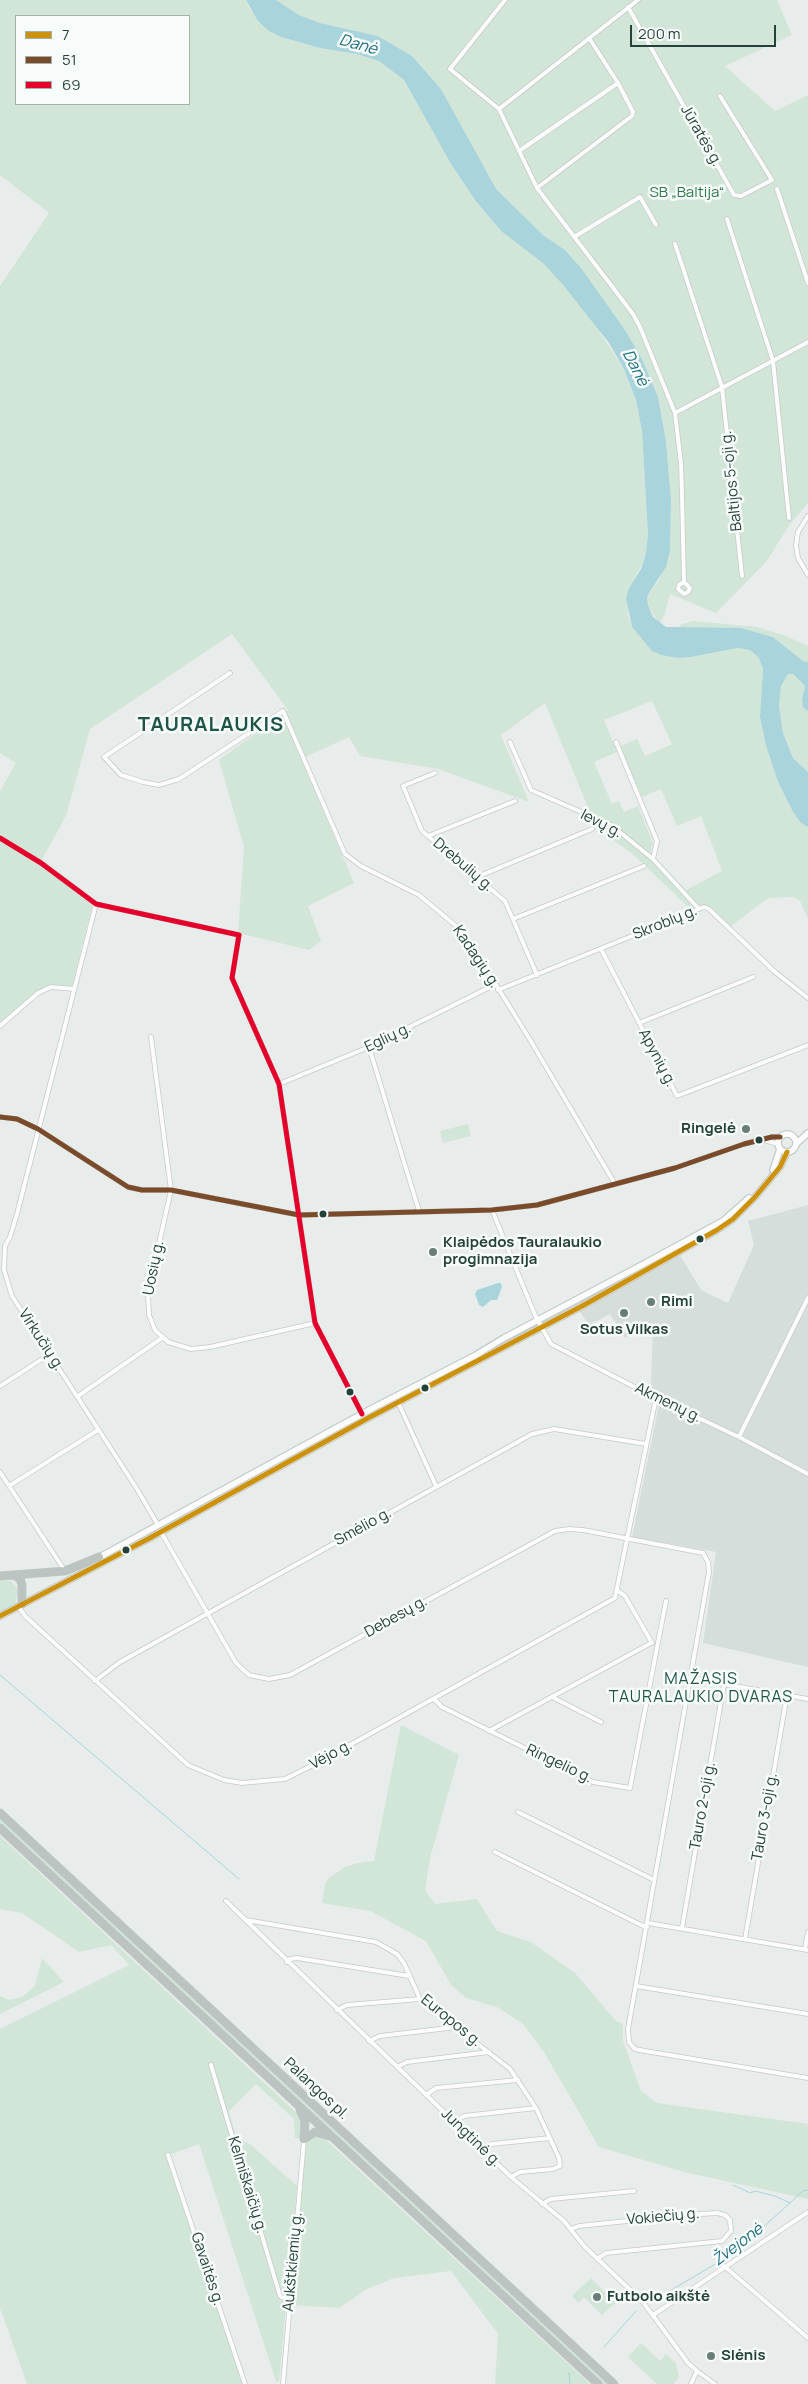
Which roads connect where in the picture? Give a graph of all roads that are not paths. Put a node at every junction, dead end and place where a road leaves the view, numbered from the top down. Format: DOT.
graph roads {
  1 [pos="505,0"];
  2 [pos="638,0"];
  3 [pos="628,7"];
  4 [pos="589,38"];
  5 [pos="618,83"];
  6 [pos="720,96"];
  7 [pos="499,109"];
  8 [pos="519,151"];
  9 [pos="538,188"];
  10 [pos="777,189"];
  11 [pos="727,219"];
  12 [pos="656,226"];
  13 [pos="574,237"];
  14 [pos="676,244"];
  15 [pos="808,283"];
  16 [pos="808,342"];
  17 [pos="772,361"];
  18 [pos="722,387"];
  19 [pos="675,413"];
  20 [pos="808,516"];
  21 [pos="789,518"];
  22 [pos="808,575"];
  23 [pos="742,576"];
  24 [pos="684,582"];
  25 [pos="230,673"];
  26 [pos="510,742"];
  27 [pos="616,742"];
  28 [pos="435,773"];
  29 [pos="515,801"];
  30 [pos="592,830"];
  31 [pos="428,836"];
  32 [pos="0,838"];
  33 [pos="653,859"];
  34 [pos="644,866"];
  35 [pos="477,877"];
  36 [pos="96,904"];
  37 [pos="698,908"];
  38 [pos="514,919"];
  39 [pos="601,949"];
  40 [pos="538,975"];
  41 [pos="753,976"];
  42 [pos="494,985"];
  43 [pos="74,989"];
  44 [pos="498,990"];
  45 [pos="808,998"];
  46 [pos="639,1023"];
  47 [pos="0,1026"];
  48 [pos="151,1037"];
  49 [pos="808,1045"];
  50 [pos="369,1047"];
  51 [pos="279,1084"];
  52 [pos="0,1117"];
  53 [pos="38,1129"];
  54 [pos="808,1132"];
  55 [pos="793,1136"];
  56 [pos="780,1138"];
  57 [pos="761,1140"];
  58 [pos="796,1144"];
  59 [pos="779,1146"];
  60 [pos="787,1152"];
  61 [pos="615,1184"];
  62 [pos="170,1190"];
  63 [pos="492,1210"];
  64 [pos="419,1211"];
  65 [pos="299,1215"];
  66 [pos="2,1279"];
  67 [pos="808,1298"];
  68 [pos="538,1320"];
  69 [pos="315,1323"];
  70 [pos="541,1327"];
  71 [pos="162,1338"];
  72 [pos="50,1354"];
  73 [pos="0,1386"];
  74 [pos="78,1396"];
  75 [pos="656,1398"];
  76 [pos="398,1402"];
  77 [pos="362,1414"];
  78 [pos="98,1430"];
  79 [pos="739,1436"];
  80 [pos="646,1444"];
  81 [pos="0,1472"];
  82 [pos="808,1474"];
  83 [pos="9,1486"];
  84 [pos="436,1486"];
  85 [pos="158,1524"];
  86 [pos="161,1532"];
  87 [pos="627,1539"];
  88 [pos="99,1557"];
  89 [pos="65,1571"];
  90 [pos="14,1575"];
  91 [pos="0,1576"];
  92 [pos="63,1582"];
  93 [pos="618,1592"];
  94 [pos="666,1601"];
  95 [pos="20,1605"];
  96 [pos="207,1614"];
  97 [pos="0,1616"];
  98 [pos="652,1643"];
  99 [pos="659,1645"];
  100 [pos="690,1678"];
  101 [pos="95,1681"];
  102 [pos="724,1684"];
  103 [pos="787,1695"];
  104 [pos="552,1697"];
  105 [pos="434,1698"];
  106 [pos="808,1699"];
  107 [pos="600,1722"];
  108 [pos="489,1730"];
  109 [pos="518,1812"];
  110 [pos="0,1813"];
  111 [pos="0,1828"];
  112 [pos="495,1852"];
  113 [pos="654,1880"];
  114 [pos="226,1901"];
  115 [pos="244,1920"];
  116 [pos="648,1924"];
  117 [pos="682,1928"];
  118 [pos="808,1932"];
  119 [pos="745,1939"];
  120 [pos="806,1949"];
  121 [pos="287,1962"];
  122 [pos="409,1976"];
  123 [pos="636,1986"];
  124 [pos="420,1999"];
  125 [pos="337,2010"];
  126 [pos="808,2014"];
  127 [pos="457,2027"];
  128 [pos="369,2041"];
  129 [pos="489,2052"];
  130 [pos="211,2066"];
  131 [pos="397,2068"];
  132 [pos="808,2078"];
  133 [pos="518,2080"];
  134 [pos="426,2095"];
  135 [pos="299,2106"];
  136 [pos="536,2108"];
  137 [pos="454,2122"];
  138 [pos="331,2136"];
  139 [pos="550,2138"];
  140 [pos="304,2139"];
  141 [pos="483,2150"];
  142 [pos="168,2155"];
  143 [pos="511,2177"];
  144 [pos="634,2191"];
  145 [pos="542,2204"];
  146 [pos="808,2212"];
  147 [pos="571,2229"];
  148 [pos="597,2259"];
  149 [pos="724,2266"];
  150 [pos="289,2301"];
  151 [pos="653,2315"];
  152 [pos="808,2338"];
  153 [pos="696,2371"];
  154 [pos="245,2384"];
  155 [pos="283,2384"];
  156 [pos="598,2384"];
  157 [pos="614,2384"];
  158 [pos="690,2384"];
  159 [pos="715,2384"];
  1 -- 7 [label="street"];
  2 -- 3 [label="street"];
  3 -- 4 [label="street"];
  3 -- 6 [label="street, Jūratės g."];
  4 -- 5 [label="street"];
  4 -- 7 [label="street"];
  5 -- 8 [label="street"];
  5 -- 9 [label="street"];
  7 -- 8 [label="street"];
  8 -- 9 [label="street"];
  9 -- 13 [label="street"];
  10 -- 15 [label="street"];
  11 -- 17 [label="street"];
  12 -- 13 [label="street"];
  13 -- 19 [label="street"];
  14 -- 18 [label="street, Baltijos 5-oji g."];
  16 -- 17 [label="street"];
  17 -- 18 [label="street"];
  17 -- 21 [label="street"];
  18 -- 19 [label="street"];
  18 -- 23 [label="street, Baltijos 5-oji g."];
  19 -- 24 [label="street"];
  20 -- 22 [label="street"];
  25 -- 42 [label="street, Kadagių g."];
  26 -- 33 [label="street, Ievų g."];
  27 -- 33 [label="street"];
  28 -- 31 [label="street, Drebulių g."];
  29 -- 31 [label="street"];
  30 -- 35 [label="street"];
  31 -- 35 [label="street, Drebulių g."];
  32 -- 36 [label="street"];
  33 -- 37 [label="street, Ievų g."];
  34 -- 38 [label="street"];
  35 -- 38 [label="street, Drebulių g."];
  36 -- 43 [label="street, Virkučių g."];
  36 -- 51 [label="street"];
  37 -- 39 [label="street, Skroblų g."];
  37 -- 45 [label="street, Skroblų g."];
  38 -- 40 [label="street, Drebulių g."];
  39 -- 40 [label="street, Skroblų g."];
  39 -- 46 [label="street, Apynių g."];
  40 -- 44 [label="street, Skroblų g."];
  41 -- 46 [label="street"];
  42 -- 44 [label="street, Kadagių g."];
  42 -- 50 [label="street, Eglių g."];
  43 -- 47 [label="street"];
  43 -- 53 [label="street, Virkučių g."];
  44 -- 61 [label="street, Kadagių g."];
  46 -- 49 [label="street, Apynių g."];
  48 -- 62 [label="street, Uosių g."];
  50 -- 51 [label="street, Eglių g."];
  50 -- 64 [label="street"];
  51 -- 65 [label="street"];
  52 -- 53 [label="street"];
  53 -- 62 [label="street"];
  53 -- 66 [label="street, Virkučių g."];
  54 -- 55 [label="main road"];
  54 -- 58 [label="main road"];
  55 -- 56 [label="main road"];
  55 -- 58 [label="main road"];
  56 -- 57 [label="street"];
  56 -- 59 [label="main road"];
  57 -- 59 [label="street"];
  57 -- 61 [label="street"];
  58 -- 60 [label="main road"];
  59 -- 60 [label="main road"];
  59 -- 68 [label="main road"];
  60 -- 70 [label="main road"];
  61 -- 63 [label="street"];
  62 -- 65 [label="street"];
  62 -- 71 [label="street, Uosių g."];
  63 -- 64 [label="street"];
  63 -- 68 [label="street, Akmenų g."];
  64 -- 65 [label="street"];
  65 -- 69 [label="street"];
  66 -- 72 [label="street, Virkučių g."];
  67 -- 79 [label="street"];
  68 -- 70 [label="street, Akmenų g."];
  68 -- 77 [label="main road"];
  69 -- 71 [label="street"];
  69 -- 77 [label="street"];
  70 -- 75 [label="street, Akmenų g."];
  70 -- 76 [label="main road"];
  71 -- 74 [label="street"];
  72 -- 73 [label="street"];
  72 -- 74 [label="street, Virkučių g."];
  74 -- 78 [label="street, Virkučių g."];
  75 -- 79 [label="street, Akmenų g."];
  75 -- 80 [label="street"];
  76 -- 84 [label="street"];
  76 -- 86 [label="main road"];
  77 -- 85 [label="main road"];
  78 -- 83 [label="street"];
  78 -- 85 [label="street, Virkučių g."];
  79 -- 82 [label="street, Akmenų g."];
  80 -- 84 [label="street, Smėlio g."];
  80 -- 87 [label="street"];
  81 -- 83 [label="street"];
  83 -- 89 [label="street"];
  84 -- 96 [label="street, Smėlio g."];
  85 -- 86 [label="street, Debesų g."];
  85 -- 88 [label="main road"];
  86 -- 92 [label="main road"];
  86 -- 96 [label="street, Debesų g."];
  87 -- 93 [label="street"];
  87 -- 96 [label="street, Debesų g."];
  87 -- 100 [label="street, Debesų g."];
  88 -- 89 [label="highway"];
  88 -- 92 [label="main road"];
  89 -- 90 [label="highway"];
  90 -- 91 [label="highway"];
  90 -- 95 [label="highway"];
  92 -- 95 [label="main road"];
  93 -- 98 [label="street"];
  93 -- 105 [label="street, Vėjo g."];
  94 -- 99 [label="street"];
  95 -- 97 [label="main road"];
  95 -- 101 [label="street, Vėjo g."];
  96 -- 101 [label="street, Smėlio g."];
  98 -- 99 [label="street"];
  98 -- 104 [label="street"];
  99 -- 108 [label="street, Ringelio g."];
  100 -- 102 [label="street"];
  100 -- 113 [label="street"];
  101 -- 105 [label="street, Vėjo g."];
  102 -- 103 [label="street"];
  102 -- 117 [label="street, Tauro 2-oji g."];
  103 -- 106 [label="street"];
  103 -- 119 [label="street, Tauro 3-oji g."];
  104 -- 107 [label="street"];
  104 -- 108 [label="street"];
  105 -- 108 [label="street, Ringelio g."];
  109 -- 113 [label="street"];
  110 -- 157 [label="highway, Palangos pl."];
  111 -- 135 [label="highway, Palangos pl."];
  112 -- 116 [label="street"];
  113 -- 116 [label="street"];
  114 -- 115 [label="street, Jungtinė g."];
  115 -- 121 [label="street, Jungtinė g."];
  115 -- 122 [label="street, Europos g."];
  116 -- 117 [label="street"];
  116 -- 123 [label="street"];
  117 -- 119 [label="street"];
  118 -- 120 [label="street"];
  119 -- 120 [label="street"];
  121 -- 122 [label="street"];
  121 -- 125 [label="street, Jungtinė g."];
  122 -- 124 [label="street, Europos g."];
  123 -- 126 [label="street"];
  123 -- 132 [label="street"];
  124 -- 125 [label="street"];
  124 -- 127 [label="street, Europos g."];
  125 -- 128 [label="street, Jungtinė g."];
  127 -- 128 [label="street"];
  127 -- 129 [label="street, Europos g."];
  128 -- 131 [label="street, Jungtinė g."];
  129 -- 131 [label="street"];
  129 -- 133 [label="street, Europos g."];
  130 -- 150 [label="street, Kelmiškaičių g."];
  131 -- 134 [label="street, Jungtinė g."];
  133 -- 134 [label="street"];
  133 -- 136 [label="street, Europos g."];
  134 -- 137 [label="street, Jungtinė g."];
  135 -- 138 [label="highway, Palangos pl."];
  135 -- 140 [label="highway"];
  136 -- 137 [label="street"];
  136 -- 139 [label="street, Europos g."];
  137 -- 141 [label="street, Jungtinė g."];
  138 -- 140 [label="highway"];
  138 -- 156 [label="highway, Palangos pl."];
  139 -- 141 [label="street"];
  139 -- 143 [label="street, Europos g."];
  140 -- 150 [label="street, Aukštkiemių g."];
  141 -- 143 [label="street, Jungtinė g."];
  142 -- 154 [label="street, Gavaitės g."];
  143 -- 145 [label="street, Jungtinė g."];
  144 -- 145 [label="street"];
  145 -- 147 [label="street, Jungtinė g."];
  146 -- 149 [label="street"];
  147 -- 148 [label="street, Jungtinė g."];
  147 -- 148 [label="street, Vokiečių g."];
  148 -- 151 [label="street, Jungtinė g."];
  149 -- 151 [label="street"];
  149 -- 152 [label="street"];
  150 -- 155 [label="street, Aukštkiemių g."];
  151 -- 153 [label="street, Jungtinė g."];
  153 -- 158 [label="street"];
  153 -- 159 [label="street, Jungtinė g."];
}
